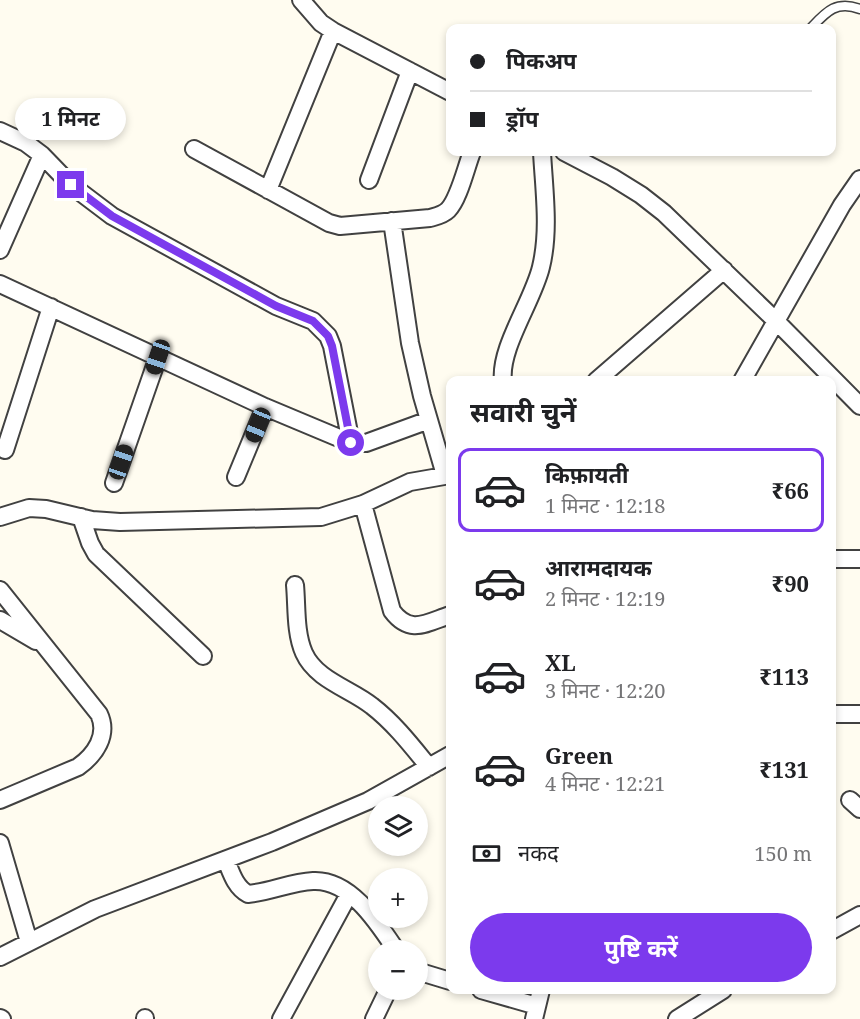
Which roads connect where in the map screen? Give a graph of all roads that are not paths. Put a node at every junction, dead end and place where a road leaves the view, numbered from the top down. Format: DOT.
graph roads {
  1 [pos="301,0"];
  2 [pos="860,9"];
  3 [pos="815,24"];
  4 [pos="333,31"];
  5 [pos="410,71"];
  6 [pos="446,90"];
  7 [pos="0,131"];
  8 [pos="194,149"];
  9 [pos="42,155"];
  10 [pos="470,156"];
  11 [pos="542,156"];
  12 [pos="571,156"];
  13 [pos="860,179"];
  14 [pos="369,180"];
  15 [pos="268,190"];
  16 [pos="392,221"];
  17 [pos="0,250"];
  18 [pos="724,270"];
  19 [pos="0,284"];
  20 [pos="51,307"];
  21 [pos="776,321"];
  22 [pos="158,357"];
  23 [pos="503,376"];
  24 [pos="602,376"];
  25 [pos="745,376"];
  26 [pos="830,376"];
  27 [pos="836,382"];
  28 [pos="860,406"];
  29 [pos="265,407"];
  30 [pos="429,420"];
  31 [pos="351,443"];
  32 [pos="5,450"];
  33 [pos="446,472"];
  34 [pos="446,475"];
  35 [pos="236,477"];
  36 [pos="114,483"];
  37 [pos="363,504"];
  38 [pos="0,517"];
  39 [pos="81,517"];
  40 [pos="836,559"];
  41 [pos="860,559"];
  42 [pos="295,585"];
  43 [pos="0,590"];
  44 [pos="446,616"];
  45 [pos="0,620"];
  46 [pos="45,646"];
  47 [pos="203,656"];
  48 [pos="836,714"];
  49 [pos="860,714"];
  50 [pos="446,757"];
  51 [pos="429,766"];
  52 [pos="0,800"];
  53 [pos="0,843"];
  54 [pos="225,860"];
  55 [pos="349,894"];
  56 [pos="860,915"];
  57 [pos="836,928"];
  58 [pos="389,940"];
  59 [pos="29,942"];
  60 [pos="0,957"];
  61 [pos="428,974"];
  62 [pos="446,980"];
  63 [pos="496,994"];
  64 [pos="717,994"];
  65 [pos="383,1000"];
  66 [pos="537,1005"];
  67 [pos="281,1019"];
  68 [pos="374,1019"];
  69 [pos="677,1019"];
  1 -- 4 [label="street"];
  2 -- 3 [label="lane"];
  4 -- 5 [label="street"];
  4 -- 15 [label="street"];
  5 -- 6 [label="street"];
  5 -- 14 [label="street"];
  7 -- 9 [label="street"];
  8 -- 15 [label="street"];
  9 -- 17 [label="street"];
  9 -- 31 [label="street"];
  10 -- 16 [label="street"];
  11 -- 23 [label="street"];
  12 -- 18 [label="street"];
  13 -- 21 [label="street"];
  15 -- 16 [label="street"];
  16 -- 30 [label="street"];
  18 -- 21 [label="street"];
  18 -- 24 [label="street"];
  19 -- 20 [label="street"];
  20 -- 22 [label="street"];
  20 -- 32 [label="street"];
  21 -- 25 [label="street"];
  21 -- 26 [label="street"];
  22 -- 29 [label="street"];
  22 -- 36 [label="street"];
  27 -- 28 [label="street"];
  29 -- 31 [label="street"];
  29 -- 35 [label="street"];
  30 -- 31 [label="street"];
  30 -- 33 [label="street"];
  34 -- 37 [label="street"];
  37 -- 39 [label="street"];
  37 -- 44 [label="street"];
  38 -- 39 [label="street"];
  39 -- 47 [label="street"];
  40 -- 41 [label="street"];
  42 -- 51 [label="street"];
  43 -- 46 [label="street"];
  45 -- 46 [label="street"];
  46 -- 52 [label="street"];
  48 -- 49 [label="street"];
  50 -- 51 [label="street"];
  51 -- 54 [label="street"];
  53 -- 59 [label="street"];
  54 -- 55 [label="street"];
  54 -- 59 [label="street"];
  55 -- 58 [label="street"];
  55 -- 67 [label="street"];
  56 -- 57 [label="street"];
  59 -- 60 [label="street"];
  61 -- 62 [label="street"];
  63 -- 66 [label="street"];
  64 -- 69 [label="street"];
  65 -- 68 [label="street"];
}
